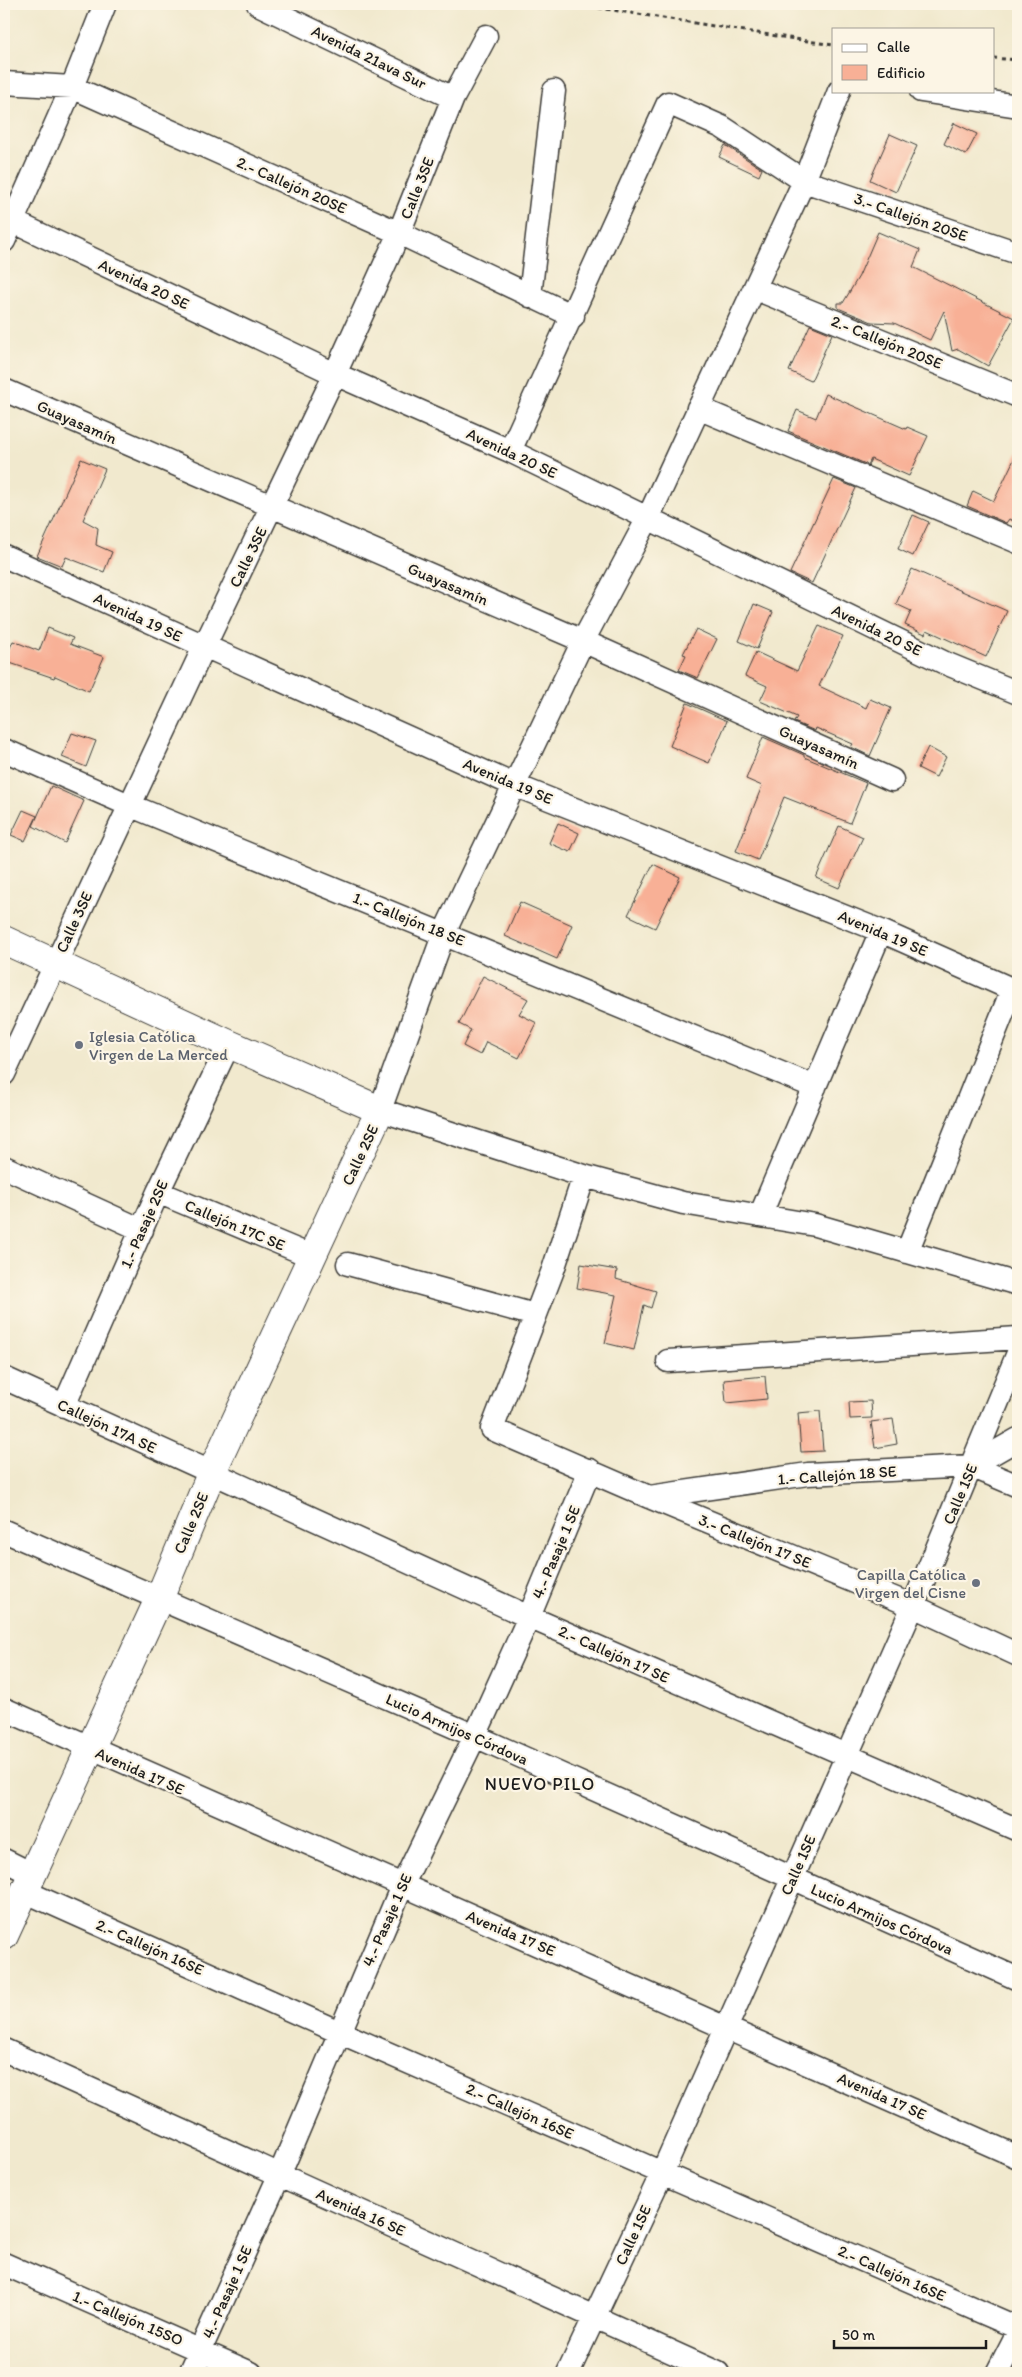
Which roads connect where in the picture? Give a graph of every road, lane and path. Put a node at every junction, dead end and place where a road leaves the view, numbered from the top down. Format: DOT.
graph roads {
  1 [pos="105,4"];
  2 [pos="258,4"];
  3 [pos="575,4"];
  4 [pos="486,36"];
  5 [pos="832,45"];
  6 [pos="994,58"];
  7 [pos="1018,60"];
  8 [pos="4,83"];
  9 [pos="72,87"];
  10 [pos="554,91"];
  11 [pos="838,92"];
  12 [pos="927,92"];
  13 [pos="452,98"];
  14 [pos="1018,106"];
  15 [pos="804,181"];
  16 [pos="7,227"];
  17 [pos="399,233"];
  18 [pos="1018,253"];
  19 [pos="756,289"];
  20 [pos="530,296"];
  21 [pos="573,316"];
  22 [pos="336,374"];
  23 [pos="4,390"];
  24 [pos="1018,396"];
  25 [pos="698,408"];
  26 [pos="510,451"];
  27 [pos="272,508"];
  28 [pos="648,518"];
  29 [pos="1018,542"];
  30 [pos="4,556"];
  31 [pos="583,641"];
  32 [pos="204,647"];
  33 [pos="1018,692"];
  34 [pos="4,750"];
  35 [pos="892,780"];
  36 [pos="514,784"];
  37 [pos="129,805"];
  38 [pos="881,931"];
  39 [pos="444,933"];
  40 [pos="4,940"];
  41 [pos="54,963"];
  42 [pos="1015,991"];
  43 [pos="229,1044"];
  44 [pos="4,1074"];
  45 [pos="815,1087"];
  46 [pos="380,1110"];
  47 [pos="4,1167"];
  48 [pos="584,1176"];
  49 [pos="158,1192"];
  50 [pos="760,1216"];
  51 [pos="142,1230"];
  52 [pos="907,1252"];
  53 [pos="313,1257"];
  54 [pos="348,1264"];
  55 [pos="1018,1284"];
  56 [pos="535,1315"];
  57 [pos="1018,1338"];
  58 [pos="1018,1352"];
  59 [pos="668,1361"];
  60 [pos="4,1378"];
  61 [pos="64,1406"];
  62 [pos="1018,1439"];
  63 [pos="971,1466"];
  64 [pos="590,1470"];
  65 [pos="211,1474"];
  66 [pos="1018,1486"];
  67 [pos="649,1497"];
  68 [pos="4,1532"];
  69 [pos="159,1599"];
  70 [pos="913,1606"];
  71 [pos="529,1617"];
  72 [pos="1018,1655"];
  73 [pos="4,1709"];
  74 [pos="475,1736"];
  75 [pos="90,1749"];
  76 [pos="847,1755"];
  77 [pos="1018,1830"];
  78 [pos="4,1860"];
  79 [pos="792,1879"];
  80 [pos="28,1882"];
  81 [pos="402,1886"];
  82 [pos="4,1936"];
  83 [pos="1018,1979"];
  84 [pos="727,2026"];
  85 [pos="339,2032"];
  86 [pos="4,2050"];
  87 [pos="1018,2157"];
  88 [pos="662,2173"];
  89 [pos="279,2176"];
  90 [pos="4,2264"];
  91 [pos="594,2317"];
  92 [pos="1018,2330"];
  93 [pos="201,2350"];
  94 [pos="190,2373"];
  95 [pos="252,2373"];
  96 [pos="568,2373"];
  97 [pos="718,2373"];
  98 [pos="997,2373"];
  1 -- 9 [label="street"];
  2 -- 13 [label="street, Avenida 21ava Sur"];
  3 -- 5 [label="path"];
  4 -- 13 [label="street, Calle 3SE"];
  6 -- 7 [label="path"];
  8 -- 9 [label="street, 2.- Callejón 20SE"];
  9 -- 16 [label="street"];
  9 -- 17 [label="street, 2.- Callejón 20SE"];
  10 -- 20 [label="street"];
  11 -- 15 [label="street"];
  12 -- 14 [label="street"];
  13 -- 17 [label="street, Calle 3SE"];
  15 -- 18 [label="street, 3.- Callejón 20SE"];
  15 -- 19 [label="street"];
  15 -- 21 [label="street, 3.- Callejón 20SE"];
  16 -- 22 [label="street, Avenida 20 SE"];
  17 -- 20 [label="street, 2.- Callejón 20SE"];
  17 -- 22 [label="street, Calle 3SE"];
  19 -- 24 [label="street, 2.- Callejón 20SE"];
  19 -- 25 [label="street"];
  20 -- 21 [label="street, 2.- Callejón 20SE"];
  21 -- 26 [label="street"];
  22 -- 26 [label="street, Avenida 20 SE"];
  22 -- 27 [label="street, Calle 3SE"];
  23 -- 27 [label="street, Guayasamín"];
  25 -- 28 [label="street"];
  25 -- 29 [label="street"];
  26 -- 28 [label="street, Avenida 20 SE"];
  27 -- 31 [label="street, Guayasamín"];
  27 -- 32 [label="street, Calle 3SE"];
  28 -- 31 [label="street"];
  28 -- 33 [label="street, Avenida 20 SE"];
  30 -- 32 [label="street, Avenida 19 SE"];
  31 -- 35 [label="street, Guayasamín"];
  31 -- 36 [label="street"];
  32 -- 36 [label="street, Avenida 19 SE"];
  32 -- 37 [label="street, Calle 3SE"];
  34 -- 37 [label="street, 1.- Callejón 18 SE"];
  36 -- 38 [label="street, Avenida 19 SE"];
  36 -- 39 [label="street"];
  37 -- 39 [label="street, 1.- Callejón 18 SE"];
  37 -- 41 [label="street, Calle 3SE"];
  38 -- 42 [label="street, Avenida 19 SE"];
  38 -- 45 [label="street"];
  39 -- 45 [label="street, 1.- Callejón 18 SE"];
  39 -- 46 [label="street"];
  40 -- 41 [label="street"];
  41 -- 43 [label="street"];
  41 -- 44 [label="street, Calle 3SE"];
  42 -- 52 [label="street"];
  43 -- 46 [label="street"];
  43 -- 49 [label="street, 1.- Pasaje 2SE"];
  45 -- 50 [label="street"];
  46 -- 48 [label="street"];
  46 -- 53 [label="street, Calle 2SE"];
  47 -- 51 [label="street"];
  48 -- 50 [label="street"];
  48 -- 56 [label="street"];
  49 -- 51 [label="street, 1.- Pasaje 2SE"];
  49 -- 53 [label="street, Callejón 17C SE"];
  50 -- 52 [label="street"];
  51 -- 61 [label="street, 1.- Pasaje 2SE"];
  52 -- 55 [label="street"];
  53 -- 65 [label="street, Calle 2SE"];
  54 -- 56 [label="street"];
  56 -- 64 [label="street, 3.- Callejón 17 SE"];
  57 -- 59 [label="street"];
  58 -- 63 [label="street, Calle 1SE"];
  60 -- 61 [label="street, Callejón 17A SE"];
  61 -- 65 [label="street, Callejón 17A SE"];
  62 -- 63 [label="street, 1.- Callejón 18 SE"];
  63 -- 66 [label="street"];
  63 -- 67 [label="street, 1.- Callejón 18 SE"];
  63 -- 70 [label="street, Calle 1SE"];
  64 -- 67 [label="street, 3.- Callejón 17 SE"];
  64 -- 71 [label="street, 4.- Pasaje 1 SE"];
  65 -- 69 [label="street, Calle 2SE"];
  65 -- 71 [label="street, 2.- Callejón 17 SE"];
  67 -- 70 [label="street, 3.- Callejón 17 SE"];
  68 -- 69 [label="street, Lucio Armijos Córdova"];
  69 -- 74 [label="street, Lucio Armijos Córdova"];
  69 -- 75 [label="street, Calle 2SE"];
  70 -- 72 [label="street, 3.- Callejón 17 SE"];
  70 -- 76 [label="street, Calle 1SE"];
  71 -- 74 [label="street, 4.- Pasaje 1 SE"];
  71 -- 76 [label="street, 2.- Callejón 17 SE"];
  73 -- 75 [label="street, Avenida 17 SE"];
  74 -- 79 [label="street, Lucio Armijos Córdova"];
  74 -- 81 [label="street, 4.- Pasaje 1 SE"];
  75 -- 80 [label="street, Calle 2SE"];
  75 -- 81 [label="street, Avenida 17 SE"];
  76 -- 77 [label="street, 2.- Callejón 17 SE"];
  76 -- 79 [label="street, Calle 1SE"];
  78 -- 80 [label="street, 2.- Callejón 16SE"];
  79 -- 83 [label="street, Lucio Armijos Córdova"];
  79 -- 84 [label="street, Calle 1SE"];
  80 -- 82 [label="street, Calle 2SE"];
  80 -- 85 [label="street, 2.- Callejón 16SE"];
  81 -- 84 [label="street, Avenida 17 SE"];
  81 -- 85 [label="street, 4.- Pasaje 1 SE"];
  84 -- 87 [label="street, Avenida 17 SE"];
  84 -- 88 [label="street, Calle 1SE"];
  85 -- 88 [label="street, 2.- Callejón 16SE"];
  85 -- 89 [label="street, 4.- Pasaje 1 SE"];
  86 -- 89 [label="street, Avenida 16 SE"];
  88 -- 91 [label="street, Calle 1SE"];
  88 -- 92 [label="street, 2.- Callejón 16SE"];
  89 -- 91 [label="street, Avenida 16 SE"];
  89 -- 93 [label="street, 4.- Pasaje 1 SE"];
  90 -- 93 [label="street, 1.- Callejón 15SO"];
  91 -- 96 [label="street, Calle 1SE"];
  91 -- 97 [label="street, Avenida 16 SE"];
  92 -- 98 [label="street"];
  93 -- 94 [label="street, 4.- Pasaje 1 SE"];
  93 -- 95 [label="street, 1.- Callejón 15SO"];
}
